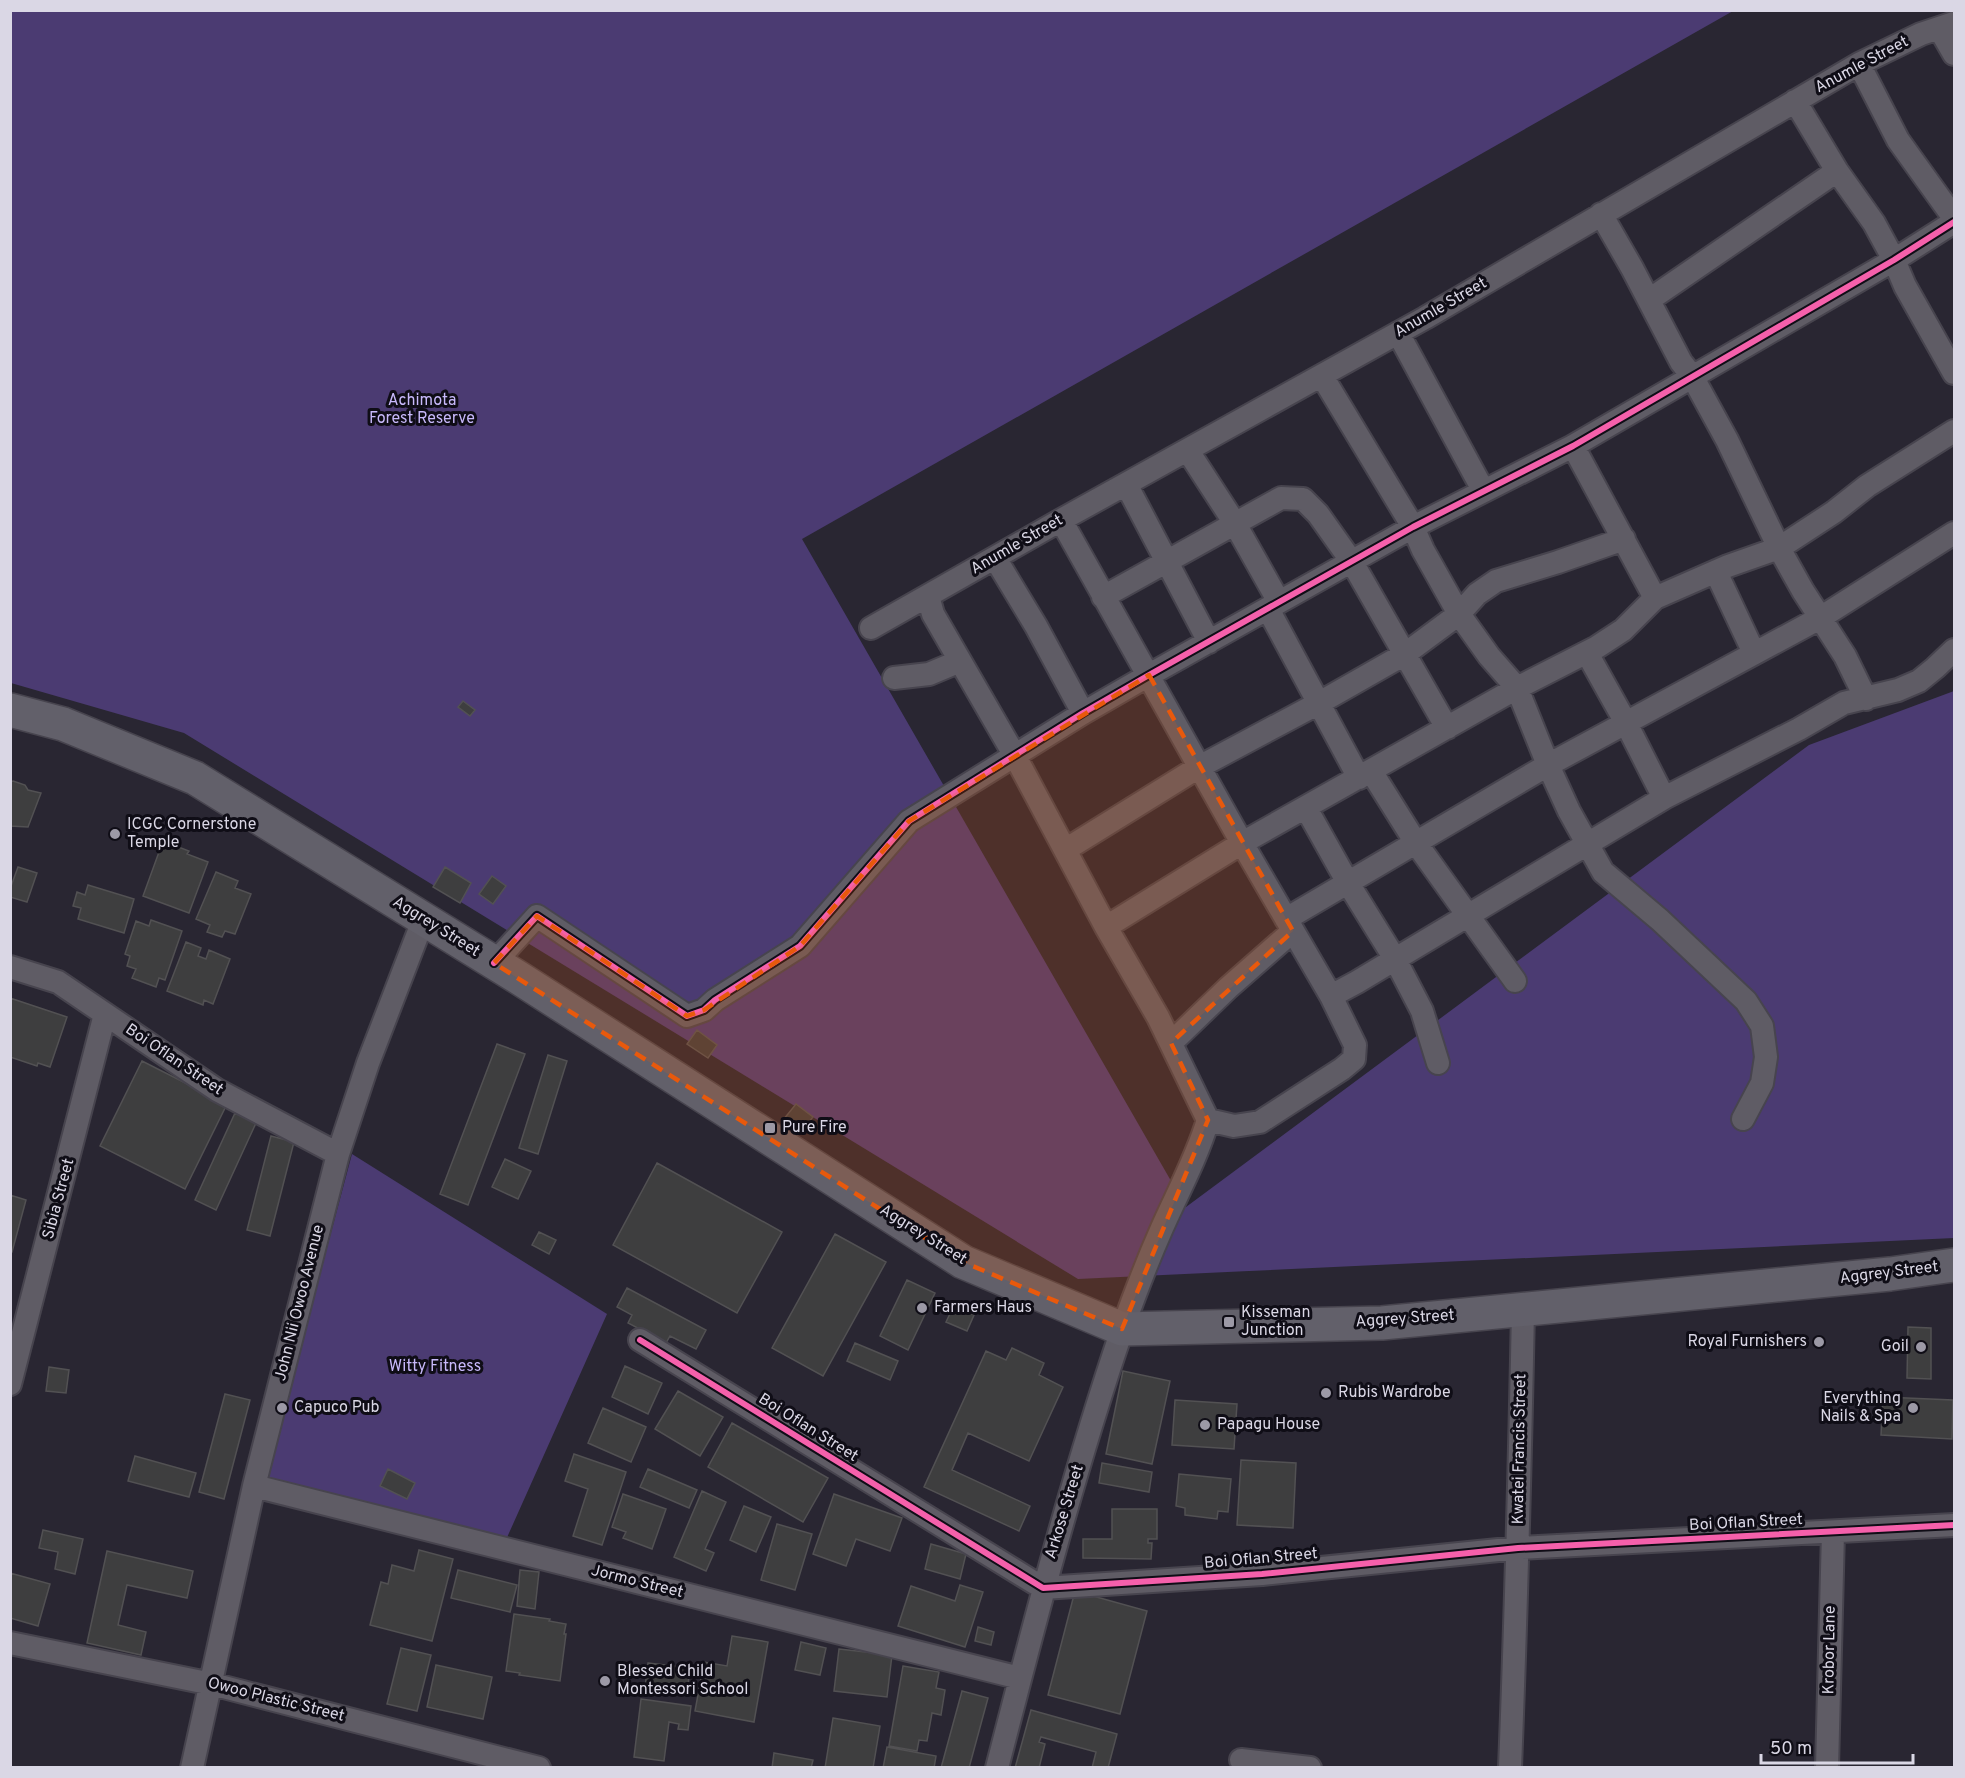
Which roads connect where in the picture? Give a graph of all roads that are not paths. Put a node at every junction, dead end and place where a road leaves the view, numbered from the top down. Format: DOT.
graph roads {
  1 [pos="1947,26"];
  2 [pos="1954,54"];
  3 [pos="1859,64"];
  4 [pos="1795,101"];
  5 [pos="1837,171"];
  6 [pos="1600,214"];
  7 [pos="1954,218"];
  8 [pos="1954,222"];
  9 [pos="1894,260"];
  10 [pos="1649,300"];
  11 [pos="1398,333"];
  12 [pos="1954,373"];
  13 [pos="1322,376"];
  14 [pos="1692,376"];
  15 [pos="1954,431"];
  16 [pos="1573,446"];
  17 [pos="1188,451"];
  18 [pos="1126,484"];
  19 [pos="1483,490"];
  20 [pos="1061,520"];
  21 [pos="1234,522"];
  22 [pos="1413,527"];
  23 [pos="1954,532"];
  24 [pos="1623,539"];
  25 [pos="1779,548"];
  26 [pos="995,558"];
  27 [pos="1167,561"];
  28 [pos="1352,562"];
  29 [pos="1716,572"];
  30 [pos="928,596"];
  31 [pos="1102,597"];
  32 [pos="1655,598"];
  33 [pos="1273,606"];
  34 [pos="1459,614"];
  35 [pos="1820,618"];
  36 [pos="871,628"];
  37 [pos="1209,642"];
  38 [pos="1954,650"];
  39 [pos="1587,653"];
  40 [pos="1754,653"];
  41 [pos="1405,654"];
  42 [pos="960,661"];
  43 [pos="1149,675"];
  44 [pos="894,678"];
  45 [pos="1517,688"];
  46 [pos="1866,699"];
  47 [pos="1319,703"];
  48 [pos="10,710"];
  49 [pos="1083,713"];
  50 [pos="1626,723"];
  51 [pos="1447,728"];
  52 [pos="1015,756"];
  53 [pos="1548,765"];
  54 [pos="1199,767"];
  55 [pos="1365,775"];
  56 [pos="1664,798"];
  57 [pos="1306,808"];
  58 [pos="1242,843"];
  59 [pos="1416,843"];
  60 [pos="1588,843"];
  61 [pos="1065,850"];
  62 [pos="1348,883"];
  63 [pos="1466,915"];
  64 [pos="424,918"];
  65 [pos="1289,925"];
  66 [pos="1107,927"];
  67 [pos="1395,959"];
  68 [pos="494,963"];
  69 [pos="10,967"];
  70 [pos="1515,981"];
  71 [pos="1331,996"];
  72 [pos="105,1014"];
  73 [pos="1171,1043"];
  74 [pos="1438,1063"];
  75 [pos="1743,1119"];
  76 [pos="1208,1120"];
  77 [pos="338,1154"];
  78 [pos="1954,1265"];
  79 [pos="1523,1310"];
  80 [pos="1122,1329"];
  81 [pos="640,1340"];
  82 [pos="10,1384"];
  83 [pos="254,1486"];
  84 [pos="1954,1525"];
  85 [pos="1833,1532"];
  86 [pos="1518,1548"];
  87 [pos="1043,1588"];
  88 [pos="10,1643"];
  89 [pos="1020,1678"];
  90 [pos="212,1683"];
  91 [pos="1241,1760"];
  92 [pos="192,1767"];
  93 [pos="539,1767"];
  94 [pos="997,1767"];
  95 [pos="1310,1767"];
  96 [pos="1510,1767"];
  97 [pos="1827,1767"];
  1 -- 2 [label="street"];
  1 -- 3 [label="street, Anumle Street"];
  3 -- 4 [label="street, Anumle Street"];
  3 -- 7 [label="street"];
  4 -- 5 [label="street"];
  4 -- 6 [label="street, Anumle Street"];
  5 -- 9 [label="street"];
  5 -- 10 [label="street"];
  6 -- 10 [label="street"];
  6 -- 11 [label="street, Anumle Street"];
  8 -- 9 [label="street"];
  9 -- 12 [label="street"];
  9 -- 14 [label="street"];
  10 -- 14 [label="street"];
  11 -- 13 [label="street, Anumle Street"];
  11 -- 19 [label="street"];
  13 -- 17 [label="street, Anumle Street"];
  13 -- 22 [label="street"];
  14 -- 16 [label="street"];
  14 -- 25 [label="street"];
  15 -- 25 [label="street"];
  16 -- 19 [label="street"];
  16 -- 24 [label="street"];
  17 -- 18 [label="street, Anumle Street"];
  17 -- 21 [label="street"];
  18 -- 20 [label="street, Anumle Street"];
  18 -- 27 [label="street"];
  19 -- 22 [label="street"];
  20 -- 26 [label="street, Anumle Street"];
  20 -- 31 [label="street"];
  21 -- 27 [label="street"];
  21 -- 28 [label="street"];
  21 -- 33 [label="street"];
  22 -- 28 [label="street"];
  22 -- 34 [label="street"];
  23 -- 35 [label="street"];
  24 -- 32 [label="street"];
  24 -- 34 [label="street"];
  25 -- 29 [label="street"];
  25 -- 35 [label="street"];
  26 -- 30 [label="street, Anumle Street"];
  26 -- 49 [label="street"];
  27 -- 31 [label="street"];
  27 -- 37 [label="street"];
  28 -- 33 [label="street"];
  28 -- 41 [label="street"];
  29 -- 32 [label="street"];
  29 -- 40 [label="street"];
  30 -- 36 [label="street, Anumle Street"];
  30 -- 42 [label="street"];
  31 -- 43 [label="street"];
  32 -- 39 [label="street"];
  33 -- 37 [label="street"];
  33 -- 47 [label="street"];
  34 -- 41 [label="street"];
  34 -- 45 [label="street"];
  35 -- 40 [label="street"];
  35 -- 46 [label="street"];
  37 -- 43 [label="street"];
  38 -- 46 [label="street"];
  39 -- 45 [label="street"];
  39 -- 50 [label="street"];
  40 -- 50 [label="street"];
  41 -- 47 [label="street"];
  41 -- 51 [label="street"];
  42 -- 44 [label="street"];
  42 -- 52 [label="street"];
  43 -- 49 [label="street"];
  43 -- 54 [label="street"];
  45 -- 51 [label="street"];
  45 -- 53 [label="street"];
  46 -- 56 [label="street"];
  47 -- 54 [label="street"];
  47 -- 55 [label="street"];
  48 -- 64 [label="main road, Aggrey Street"];
  49 -- 52 [label="street"];
  50 -- 53 [label="street"];
  50 -- 56 [label="street"];
  51 -- 55 [label="street"];
  52 -- 61 [label="street"];
  52 -- 68 [label="street"];
  53 -- 59 [label="street"];
  53 -- 60 [label="street"];
  54 -- 58 [label="street"];
  54 -- 61 [label="street"];
  55 -- 57 [label="street"];
  55 -- 59 [label="street"];
  56 -- 60 [label="street"];
  57 -- 58 [label="street"];
  57 -- 62 [label="street"];
  58 -- 65 [label="street"];
  58 -- 66 [label="street"];
  59 -- 62 [label="street"];
  59 -- 63 [label="street"];
  60 -- 63 [label="street"];
  60 -- 75 [label="street"];
  61 -- 66 [label="street"];
  62 -- 65 [label="street"];
  62 -- 67 [label="street"];
  63 -- 67 [label="street"];
  63 -- 70 [label="street"];
  64 -- 68 [label="main road, Aggrey Street"];
  64 -- 77 [label="street, John Nii Owoo Avenue"];
  65 -- 71 [label="street"];
  65 -- 73 [label="street"];
  66 -- 73 [label="street"];
  67 -- 71 [label="street"];
  67 -- 74 [label="street"];
  68 -- 80 [label="main road, Aggrey Street"];
  69 -- 72 [label="street, Boi Oflan Street"];
  71 -- 76 [label="street"];
  72 -- 77 [label="street, Boi Oflan Street"];
  72 -- 82 [label="street, Sibia Street"];
  73 -- 76 [label="street"];
  76 -- 80 [label="street, Arkose Street"];
  77 -- 83 [label="street, John Nii Owoo Avenue"];
  78 -- 79 [label="main road, Aggrey Street"];
  79 -- 80 [label="main road, Aggrey Street"];
  79 -- 86 [label="street, Kwatei Francis Street"];
  80 -- 87 [label="street, Arkose Street"];
  81 -- 87 [label="street, Boi Oflan Street"];
  83 -- 89 [label="street, Jormo Street"];
  83 -- 90 [label="street, John Nii Owoo Avenue"];
  84 -- 85 [label="street, Boi Oflan Street"];
  85 -- 86 [label="street, Boi Oflan Street"];
  85 -- 97 [label="street, Krobor Lane"];
  86 -- 87 [label="street, Boi Oflan Street"];
  86 -- 96 [label="street, Kwatei Francis Street"];
  87 -- 89 [label="street, Arkose Street"];
  88 -- 90 [label="street, Owoo Plastic Street"];
  89 -- 94 [label="street, Arkose Street"];
  90 -- 92 [label="street, John Nii Owoo Avenue"];
  90 -- 93 [label="street, Owoo Plastic Street"];
  91 -- 95 [label="street"];
}
